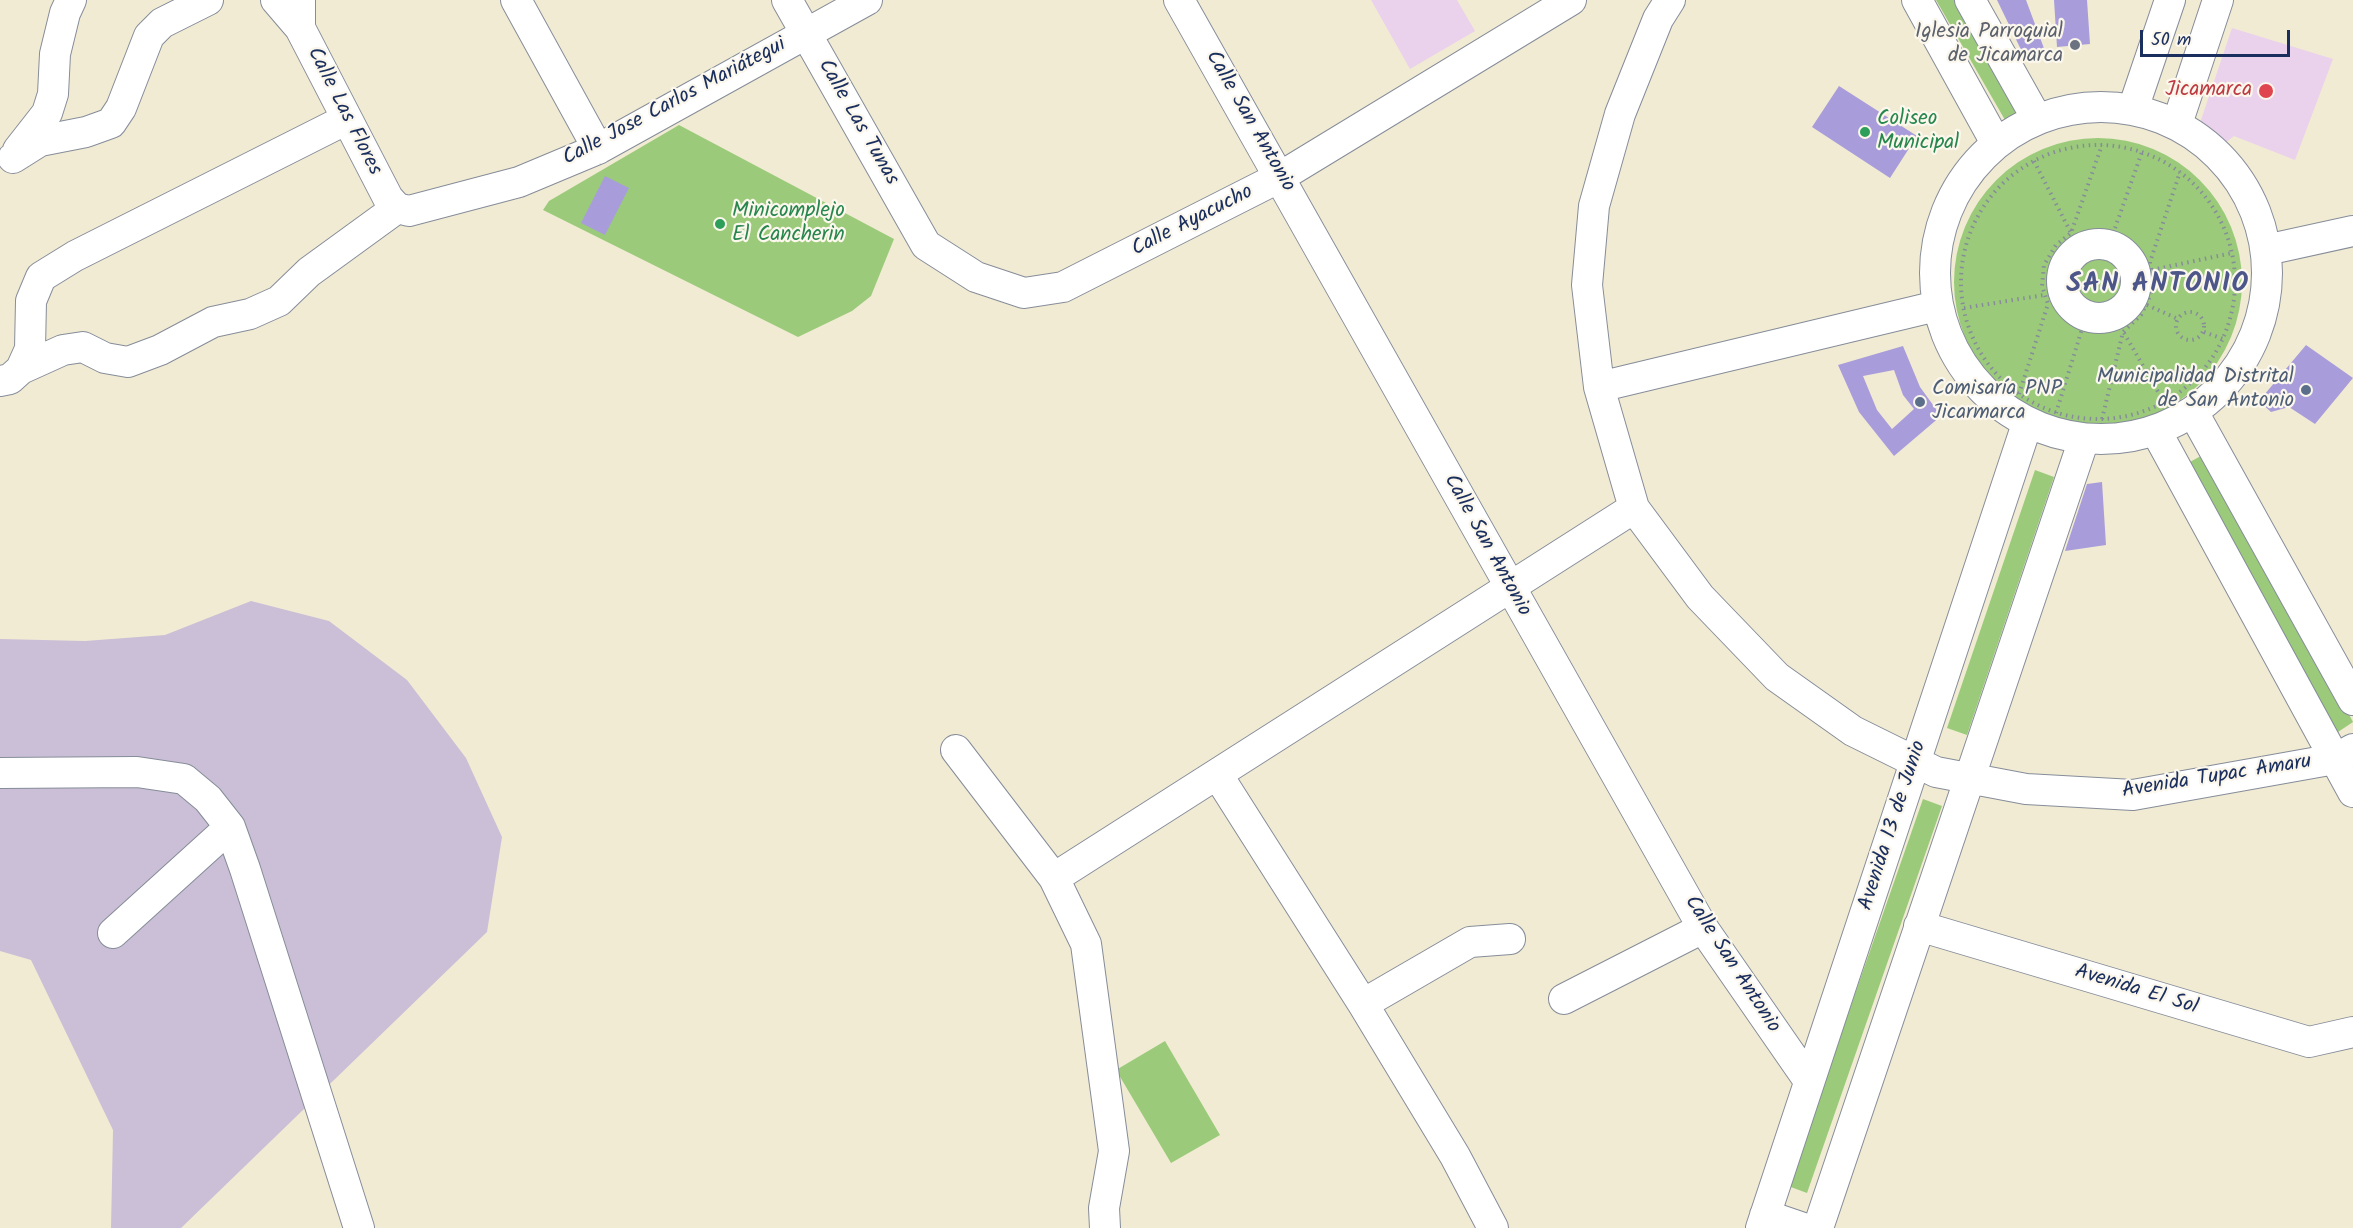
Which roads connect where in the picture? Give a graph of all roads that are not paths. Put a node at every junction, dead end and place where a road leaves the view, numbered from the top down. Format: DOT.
graph roads {
  1 [pos="71,0"];
  2 [pos="161,0"];
  3 [pos="208,0"];
  4 [pos="276,0"];
  5 [pos="516,0"];
  6 [pos="788,0"];
  7 [pos="867,0"];
  8 [pos="1179,0"];
  9 [pos="1571,0"];
  10 [pos="1917,0"];
  11 [pos="1970,0"];
  12 [pos="2170,0"];
  13 [pos="2218,0"];
  14 [pos="1660,6"];
  15 [pos="300,14"];
  16 [pos="806,33"];
  17 [pos="149,36"];
  18 [pos="2133,109"];
  19 [pos="347,119"];
  20 [pos="2037,119"];
  21 [pos="2177,124"];
  22 [pos="1996,143"];
  23 [pos="598,149"];
  24 [pos="6,166"];
  25 [pos="1280,177"];
  26 [pos="403,209"];
  27 [pos="2353,231"];
  28 [pos="926,245"];
  29 [pos="2109,245"];
  30 [pos="2266,250"];
  31 [pos="1950,307"];
  32 [pos="8,371"];
  33 [pos="1599,387"];
  34 [pos="2193,412"];
  35 [pos="2027,424"];
  36 [pos="2093,429"];
  37 [pos="2156,431"];
  38 [pos="1634,508"];
  39 [pos="1509,587"];
  40 [pos="2353,700"];
  41 [pos="956,750"];
  42 [pos="2344,754"];
  43 [pos="1915,762"];
  44 [pos="0,773"];
  45 [pos="1217,774"];
  46 [pos="1969,778"];
  47 [pos="2353,792"];
  48 [pos="230,827"];
  49 [pos="1054,878"];
  50 [pos="1919,926"];
  51 [pos="1703,928"];
  52 [pos="113,933"];
  53 [pos="1510,939"];
  54 [pos="1564,999"];
  55 [pos="1363,1004"];
  56 [pos="2353,1032"];
  57 [pos="1809,1081"];
  58 [pos="1763,1222"];
  59 [pos="359,1228"];
  60 [pos="1105,1228"];
  61 [pos="1492,1228"];
  62 [pos="1803,1228"];
  63 [pos="1818,1228"];
  1 -- 24 [label="street"];
  2 -- 17 [label="street"];
  3 -- 17 [label="street"];
  4 -- 15 [label="street, Calle Las Flores"];
  5 -- 23 [label="street"];
  6 -- 16 [label="street, Calle Las Tunas"];
  7 -- 16 [label="street, Calle Jose Carlos Mariátegui"];
  8 -- 25 [label="street, Calle San Antonio"];
  9 -- 25 [label="street, Calle Ayacucho"];
  10 -- 22 [label="street"];
  11 -- 20 [label="street"];
  12 -- 18 [label="street"];
  13 -- 21 [label="street"];
  14 -- 33 [label="street, Avenida Tupac Amaru"];
  15 -- 19 [label="street, Calle Las Flores"];
  16 -- 23 [label="street, Calle Jose Carlos Mariátegui"];
  16 -- 28 [label="street, Calle Las Tunas"];
  17 -- 24 [label="street"];
  18 -- 20 [label="street"];
  18 -- 21 [label="street"];
  19 -- 26 [label="street, Calle Las Flores"];
  19 -- 32 [label="street"];
  20 -- 22 [label="street"];
  21 -- 30 [label="street"];
  22 -- 31 [label="street"];
  23 -- 26 [label="street, Calle Jose Carlos Mariátegui"];
  25 -- 28 [label="street, Calle Ayacucho"];
  25 -- 39 [label="street, Calle San Antonio"];
  26 -- 32 [label="street"];
  27 -- 30 [label="street"];
  29 -- 29 [label="street"];
  30 -- 34 [label="street"];
  31 -- 33 [label="street"];
  31 -- 35 [label="street"];
  33 -- 38 [label="street, Avenida Tupac Amaru"];
  34 -- 37 [label="street"];
  34 -- 40 [label="street"];
  35 -- 36 [label="street"];
  35 -- 43 [label="street, Avenida 13 de Junio"];
  36 -- 37 [label="street"];
  36 -- 46 [label="street"];
  37 -- 42 [label="street"];
  38 -- 39 [label="street"];
  38 -- 43 [label="street, Avenida Tupac Amaru"];
  39 -- 45 [label="street"];
  39 -- 51 [label="street, Calle San Antonio"];
  41 -- 49 [label="street"];
  42 -- 46 [label="street, Avenida Tupac Amaru"];
  42 -- 47 [label="street"];
  43 -- 46 [label="street, Avenida Tupac Amaru"];
  43 -- 57 [label="street, Avenida 13 de Junio"];
  44 -- 48 [label="street"];
  45 -- 49 [label="street"];
  45 -- 55 [label="street"];
  46 -- 50 [label="street"];
  48 -- 52 [label="street"];
  48 -- 59 [label="street"];
  49 -- 60 [label="street"];
  50 -- 56 [label="street, Avenida El Sol"];
  50 -- 63 [label="street"];
  51 -- 54 [label="street"];
  51 -- 57 [label="street, Calle San Antonio"];
  53 -- 55 [label="street"];
  55 -- 61 [label="street"];
  57 -- 58 [label="street, Avenida 13 de Junio"];
  58 -- 62 [label="street"];
}
